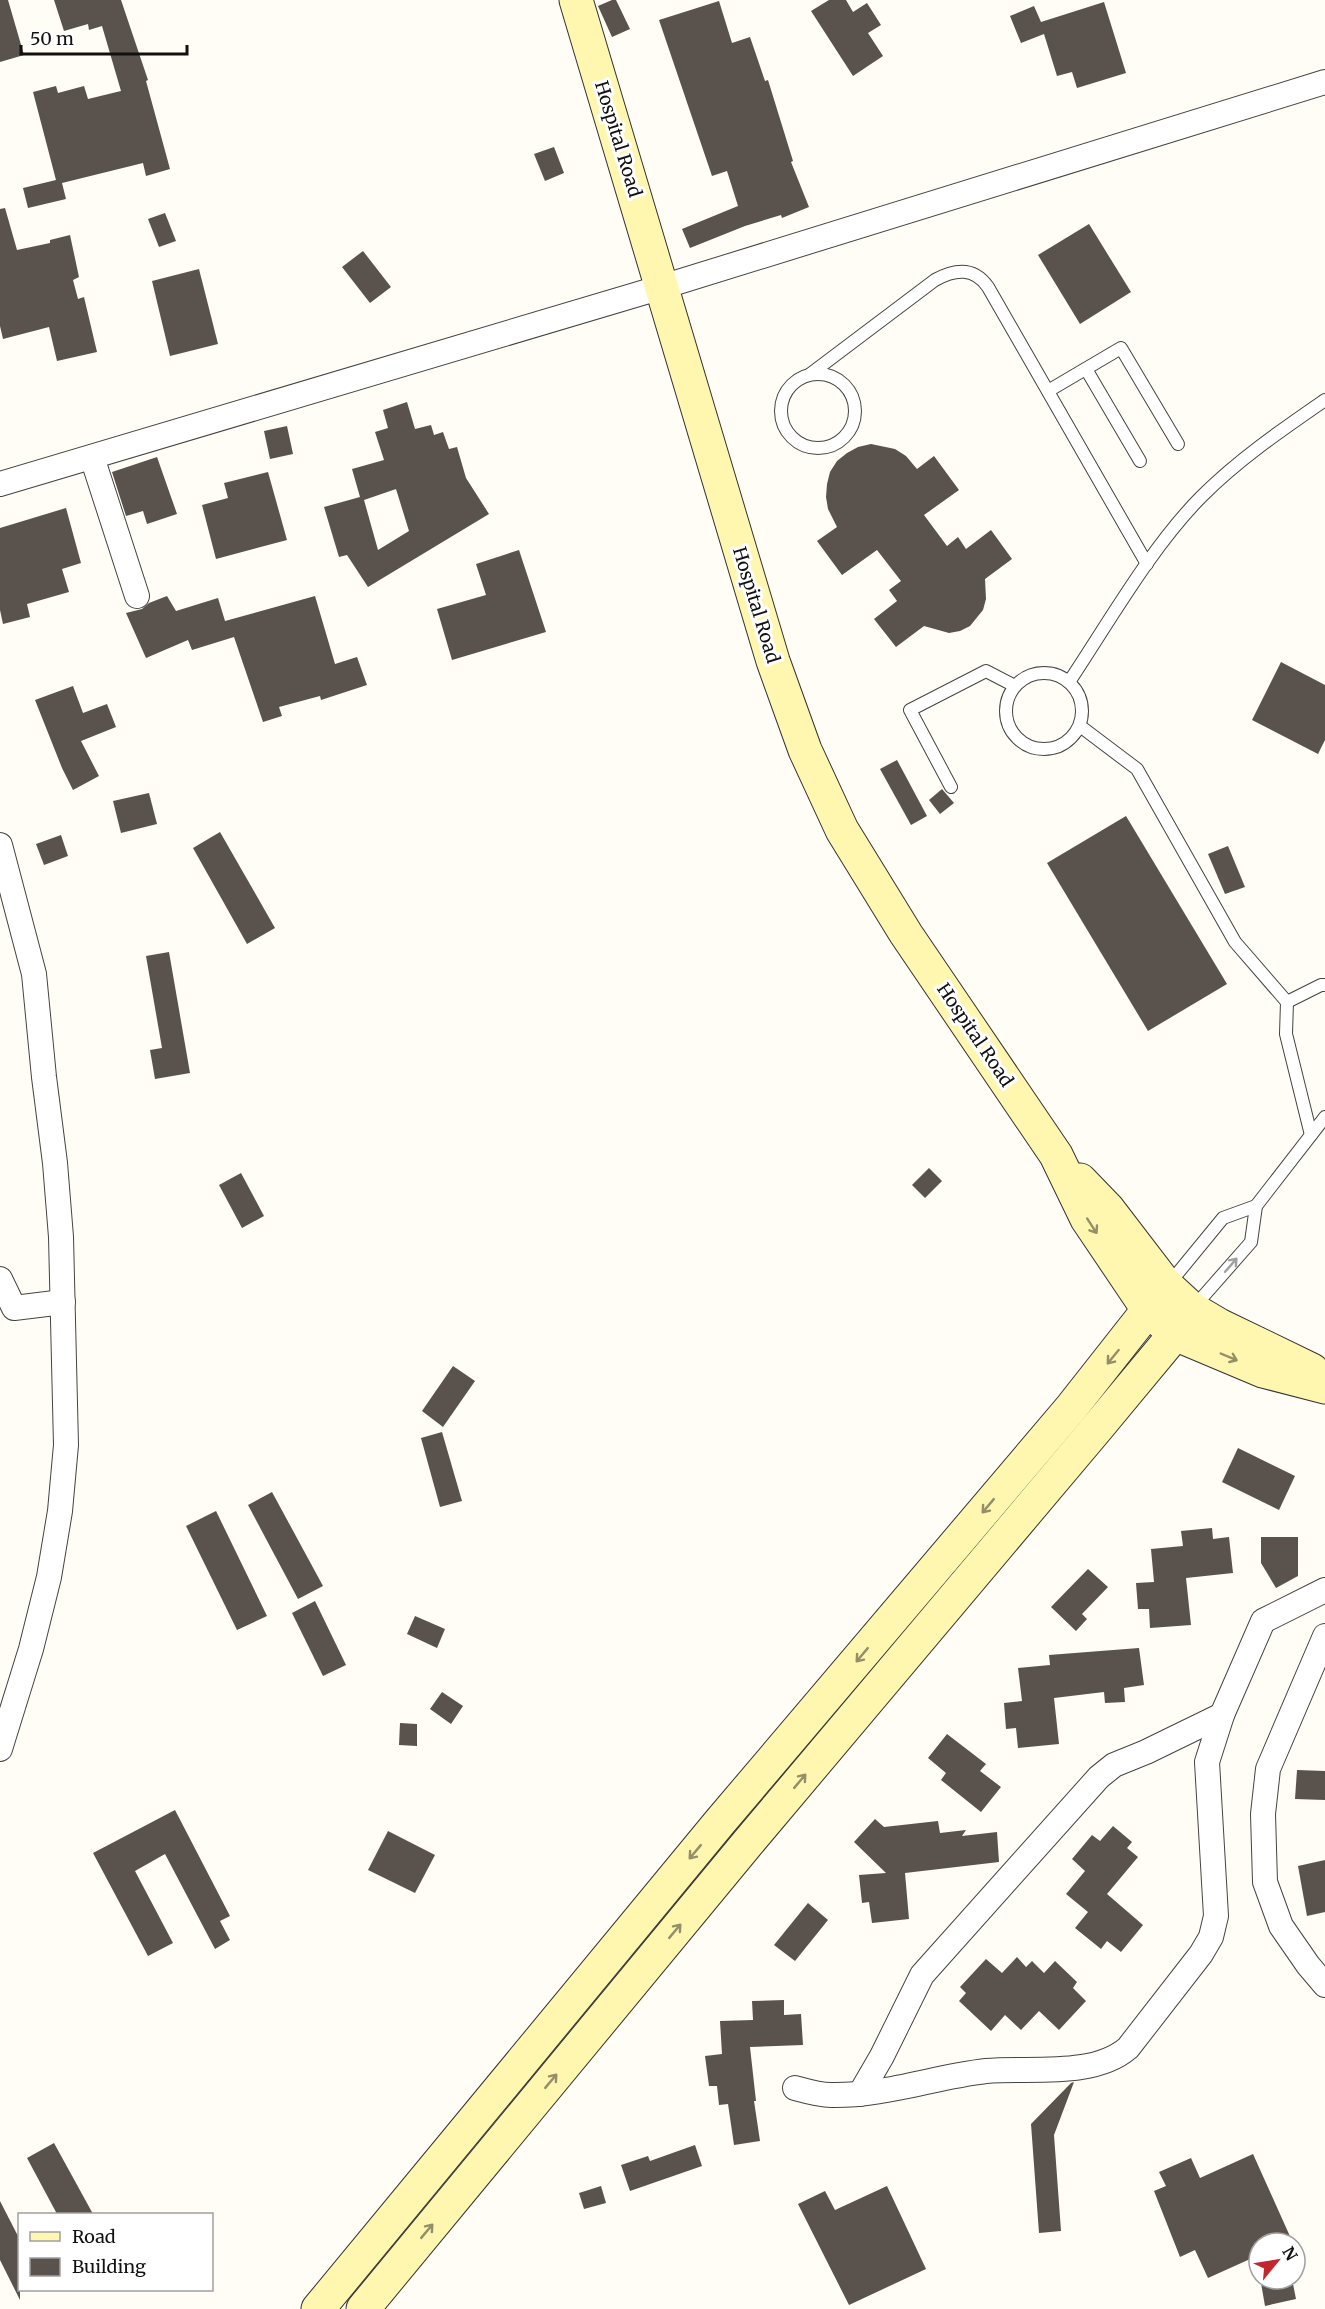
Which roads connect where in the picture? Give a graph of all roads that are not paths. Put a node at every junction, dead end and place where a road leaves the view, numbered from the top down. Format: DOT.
graph roads {
  1 [pos="576,0"];
  2 [pos="1325,82"];
  3 [pos="662,287"];
  4 [pos="1086,369"];
  5 [pos="808,375"];
  6 [pos="1048,391"];
  7 [pos="1325,400"];
  8 [pos="1178,444"];
  9 [pos="92,457"];
  10 [pos="1140,461"];
  11 [pos="0,484"];
  12 [pos="1147,564"];
  13 [pos="137,596"];
  14 [pos="1069,682"];
  15 [pos="1015,686"];
  16 [pos="1080,726"];
  17 [pos="951,787"];
  18 [pos="0,849"];
  19 [pos="1325,985"];
  20 [pos="1287,1002"];
  21 [pos="1325,1117"];
  22 [pos="1311,1135"];
  23 [pos="1256,1206"];
  24 [pos="0,1279"];
  25 [pos="1158,1299"];
  26 [pos="63,1302"];
  27 [pos="1184,1322"];
  28 [pos="1325,1380"];
  29 [pos="1325,1387"];
  30 [pos="1071,1408"];
  31 [pos="1097,1428"];
  32 [pos="1325,1590"];
  33 [pos="1325,1636"];
  34 [pos="1222,1715"];
  35 [pos="0,1749"];
  36 [pos="719,1823"];
  37 [pos="746,1845"];
  38 [pos="1325,1985"];
  39 [pos="795,2088"];
  40 [pos="860,2094"];
  41 [pos="373,2242"];
  42 [pos="400,2264"];
  43 [pos="318,2309"];
  44 [pos="363,2309"];
  1 -- 3 [label="street, Hospital Road"];
  2 -- 3 [label="street"];
  3 -- 9 [label="street"];
  3 -- 25 [label="street, Hospital Road"];
  4 -- 6 [label="lane"];
  4 -- 8 [label="lane"];
  4 -- 10 [label="lane"];
  5 -- 5 [label="lane"];
  5 -- 6 [label="lane"];
  6 -- 12 [label="lane"];
  7 -- 12 [label="lane"];
  9 -- 11 [label="street"];
  9 -- 13 [label="street"];
  12 -- 14 [label="lane"];
  14 -- 15 [label="lane"];
  14 -- 16 [label="lane"];
  15 -- 16 [label="lane"];
  15 -- 17 [label="lane"];
  16 -- 20 [label="lane"];
  18 -- 26 [label="street"];
  19 -- 20 [label="lane"];
  20 -- 22 [label="lane"];
  21 -- 22 [label="lane"];
  22 -- 23 [label="lane"];
  23 -- 25 [label="lane"];
  27 -- 23 [label="lane, one-way"];
  24 -- 26 [label="street"];
  25 -- 27 [label="street, Hospital Road"];
  25 -- 30 [label="street, one-way"];
  26 -- 35 [label="street"];
  27 -- 28 [label="street"];
  27 -- 29 [label="street, one-way"];
  27 -- 31 [label="street"];
  30 -- 31 [label="street"];
  30 -- 36 [label="street, one-way"];
  37 -- 31 [label="street, one-way"];
  32 -- 34 [label="street"];
  33 -- 38 [label="street"];
  34 -- 40 [label="street"];
  34 -- 40 [label="street"];
  36 -- 37 [label="street"];
  36 -- 41 [label="street, one-way"];
  42 -- 37 [label="street, one-way"];
  39 -- 40 [label="street"];
  41 -- 42 [label="street"];
  41 -- 43 [label="street"];
  42 -- 44 [label="street"];
}
